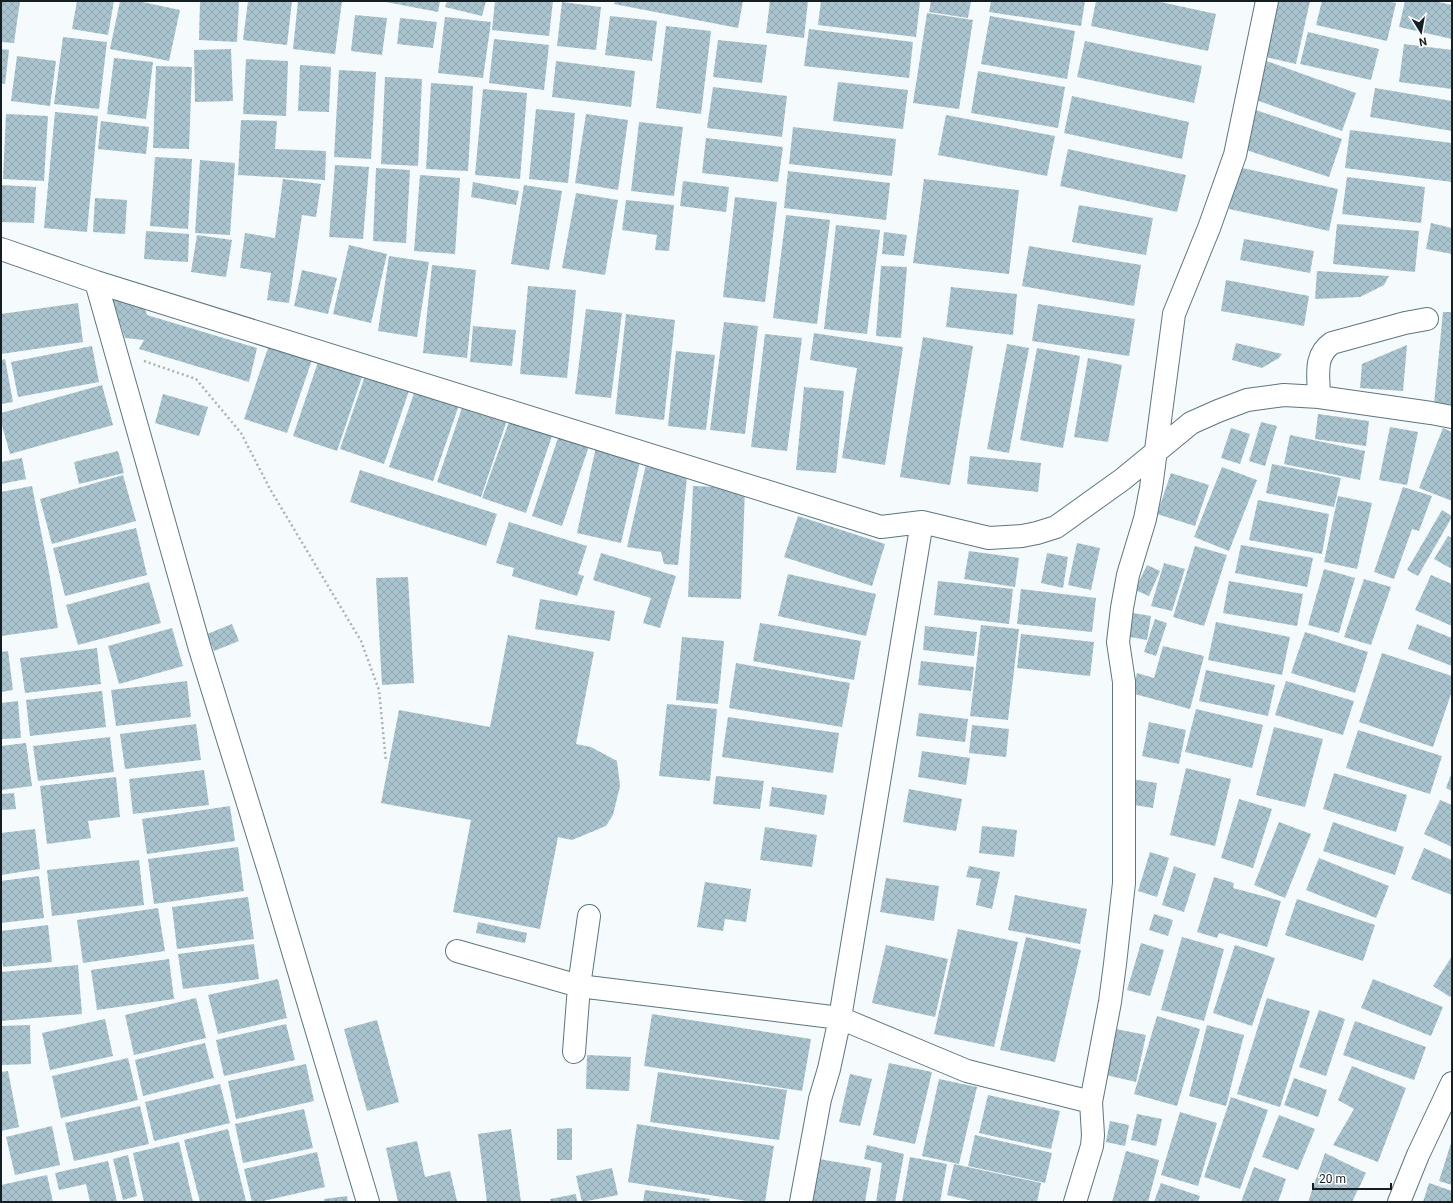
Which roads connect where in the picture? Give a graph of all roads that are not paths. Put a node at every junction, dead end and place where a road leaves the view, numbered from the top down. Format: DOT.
graph roads {
  1 [pos="1261,3"];
  2 [pos="1,249"];
  3 [pos="96,282"];
  4 [pos="1427,319"];
  5 [pos="1319,397"];
  6 [pos="1452,417"];
  7 [pos="1156,452"];
  8 [pos="922,522"];
  9 [pos="588,916"];
  10 [pos="458,951"];
  11 [pos="579,986"];
  12 [pos="840,1018"];
  13 [pos="574,1052"];
  14 [pos="1452,1083"];
  15 [pos="1091,1102"];
  16 [pos="368,1202"];
  17 [pos="801,1202"];
  18 [pos="1075,1202"];
  19 [pos="1399,1202"];
  1 -- 7 [label="street"];
  2 -- 3 [label="street"];
  3 -- 8 [label="street"];
  3 -- 16 [label="street"];
  4 -- 5 [label="street"];
  5 -- 6 [label="street"];
  5 -- 7 [label="street"];
  7 -- 8 [label="street"];
  7 -- 15 [label="street"];
  8 -- 12 [label="street"];
  9 -- 11 [label="street"];
  10 -- 11 [label="street"];
  11 -- 12 [label="street"];
  11 -- 13 [label="street"];
  12 -- 15 [label="street"];
  12 -- 17 [label="street"];
  14 -- 19 [label="street"];
  15 -- 18 [label="street"];
}
